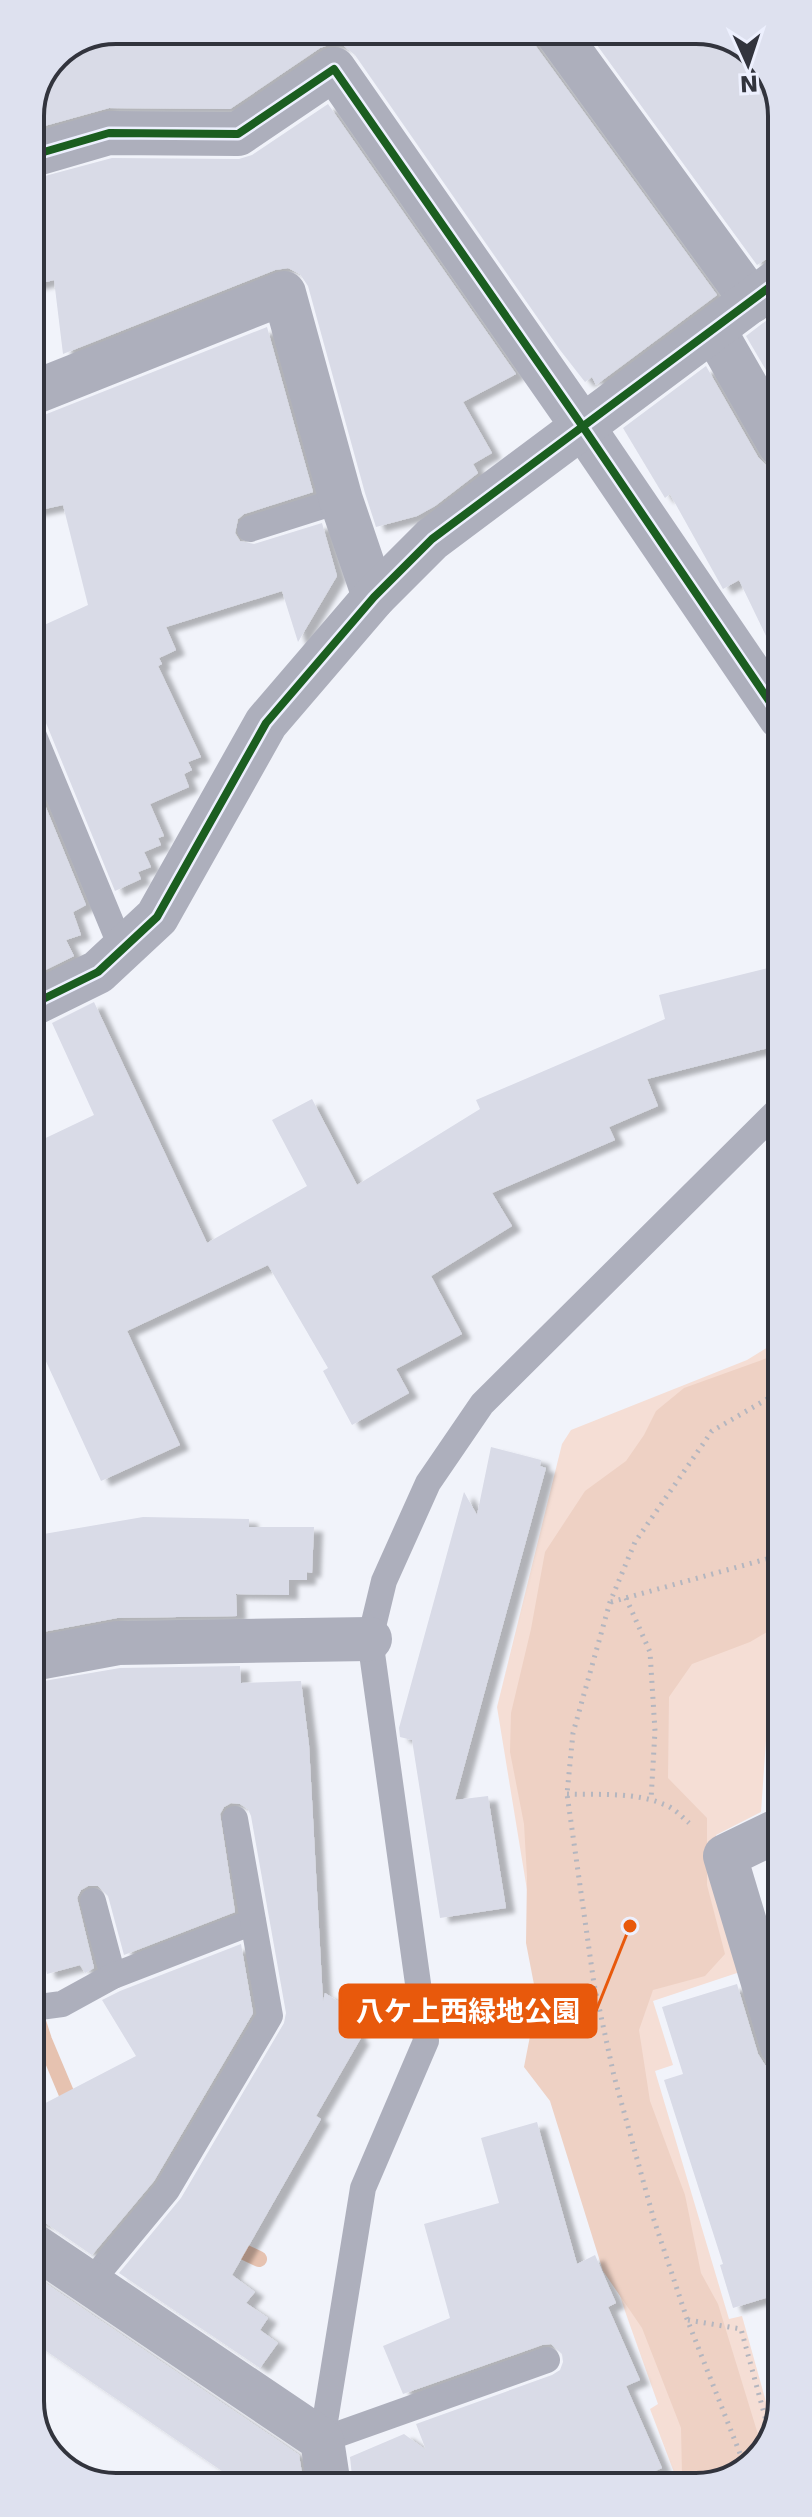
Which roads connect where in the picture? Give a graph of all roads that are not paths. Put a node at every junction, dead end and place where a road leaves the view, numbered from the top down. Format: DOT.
graph roads {
  1 [pos="566,44"];
  2 [pos="44,152"];
  3 [pos="766,291"];
  4 [pos="714,330"];
  5 [pos="44,388"];
  6 [pos="768,424"];
  7 [pos="583,427"];
  8 [pos="341,500"];
  9 [pos="250,529"];
  10 [pos="374,597"];
  11 [pos="768,699"];
  12 [pos="44,760"];
  13 [pos="122,949"];
  14 [pos="44,999"];
  15 [pos="768,1120"];
  16 [pos="370,1639"];
  17 [pos="44,1657"];
  18 [pos="235,1819"];
  19 [pos="768,1835"];
  20 [pos="93,1901"];
  21 [pos="253,1922"];
  22 [pos="113,1976"];
  23 [pos="768,1999"];
  24 [pos="44,2006"];
  25 [pos="44,2253"];
  26 [pos="89,2284"];
  27 [pos="547,2360"];
  28 [pos="322,2440"];
  29 [pos="327,2473"];
  1 -- 3 [label="street"];
  2 -- 7 [label="street"];
  3 -- 4 [label="street"];
  4 -- 6 [label="street"];
  4 -- 7 [label="street"];
  5 -- 8 [label="street"];
  7 -- 10 [label="street"];
  7 -- 11 [label="street"];
  8 -- 9 [label="lane"];
  8 -- 10 [label="street"];
  10 -- 13 [label="street"];
  12 -- 13 [label="lane"];
  13 -- 14 [label="street"];
  15 -- 16 [label="lane"];
  16 -- 17 [label="street"];
  16 -- 28 [label="lane"];
  18 -- 21 [label="lane"];
  19 -- 23 [label="street"];
  20 -- 22 [label="lane"];
  21 -- 22 [label="lane"];
  21 -- 26 [label="lane"];
  22 -- 24 [label="lane"];
  25 -- 26 [label="street"];
  26 -- 28 [label="street"];
  27 -- 28 [label="lane"];
  28 -- 29 [label="street"];
}
